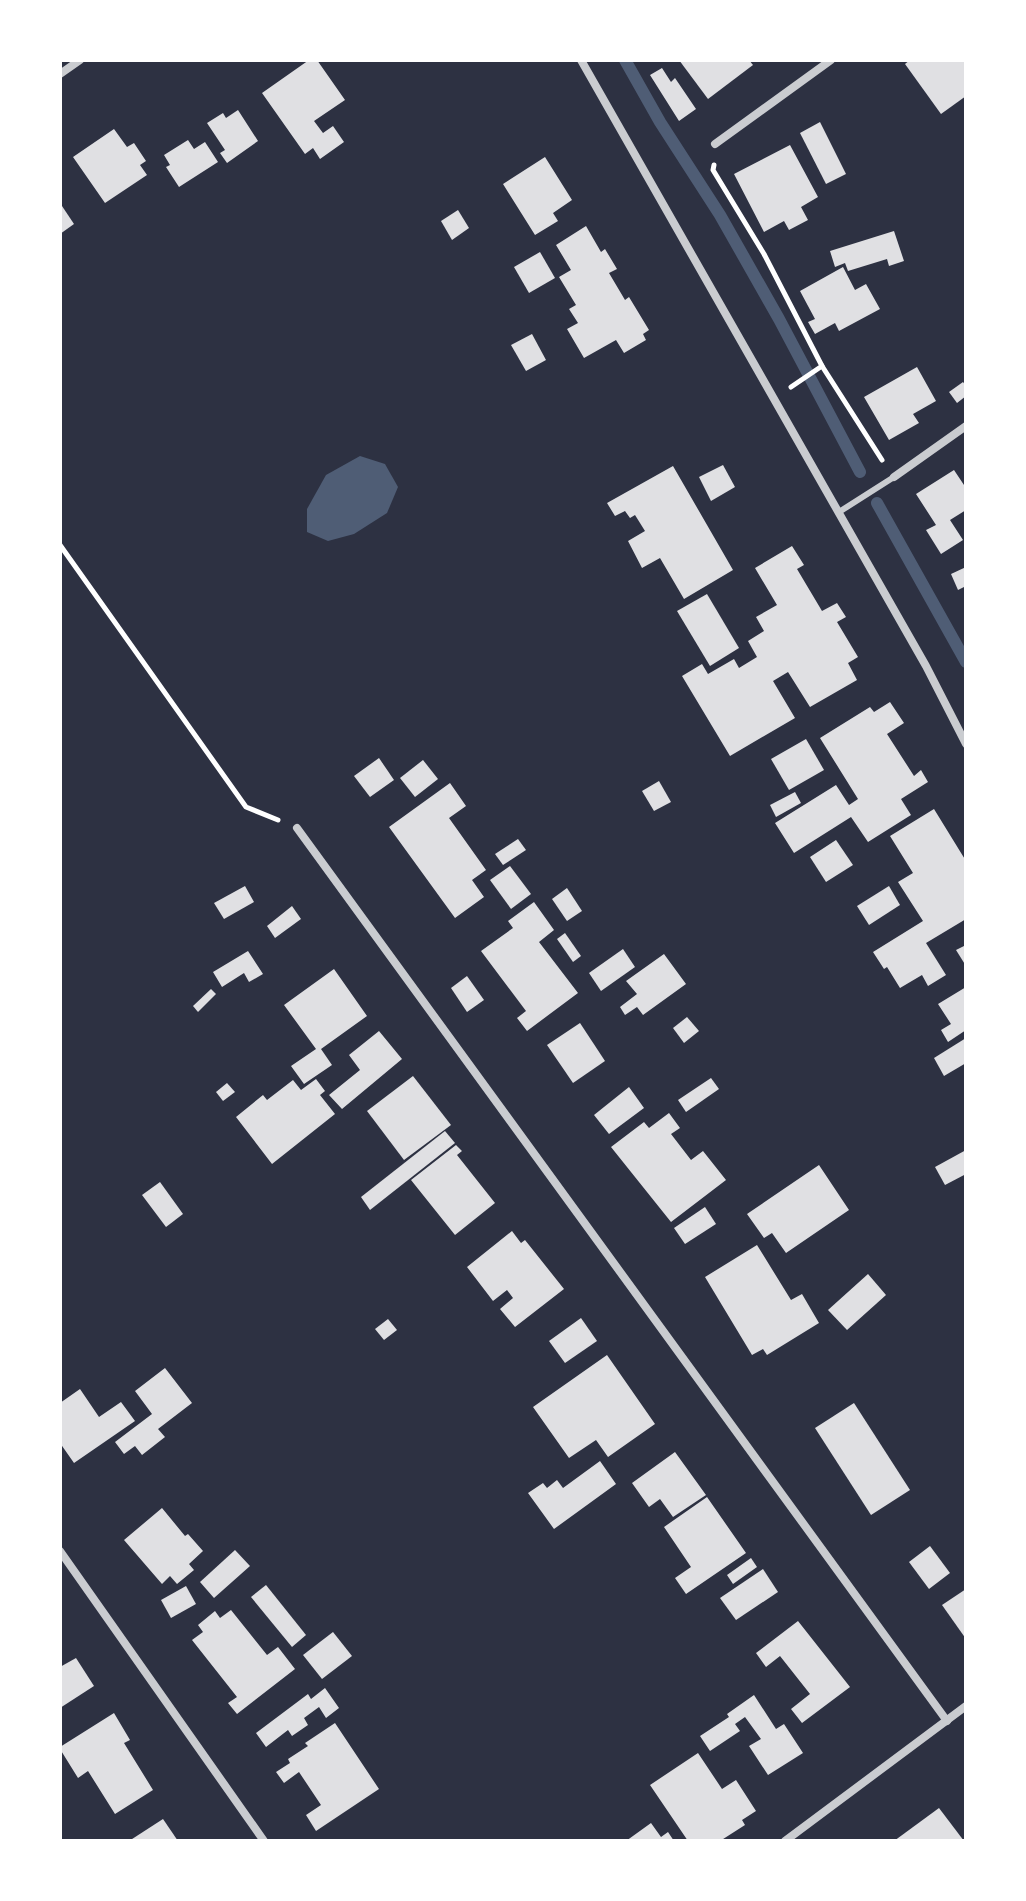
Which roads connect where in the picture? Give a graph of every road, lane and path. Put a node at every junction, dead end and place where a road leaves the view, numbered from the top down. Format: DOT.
graph roads {
  1 [pos="80,60"];
  2 [pos="581,60"];
  3 [pos="831,60"];
  4 [pos="60,74"];
  5 [pos="715,144"];
  6 [pos="822,366"];
  7 [pos="774,399"];
  8 [pos="966,426"];
  9 [pos="894,477"];
  10 [pos="839,512"];
  11 [pos="60,545"];
  12 [pos="966,744"];
  13 [pos="297,828"];
  14 [pos="60,1551"];
  15 [pos="966,1706"];
  16 [pos="947,1721"];
  17 [pos="264,1841"];
  18 [pos="785,1841"];
  1 -- 4 [label="street"];
  2 -- 7 [label="street"];
  3 -- 5 [label="street"];
  5 -- 6 [label="path"];
  6 -- 7 [label="path"];
  6 -- 9 [label="path"];
  7 -- 10 [label="street"];
  8 -- 9 [label="street"];
  9 -- 10 [label="lane"];
  10 -- 12 [label="street"];
  11 -- 13 [label="path"];
  13 -- 16 [label="street"];
  14 -- 17 [label="street"];
  15 -- 16 [label="street"];
  16 -- 18 [label="street"];
}
